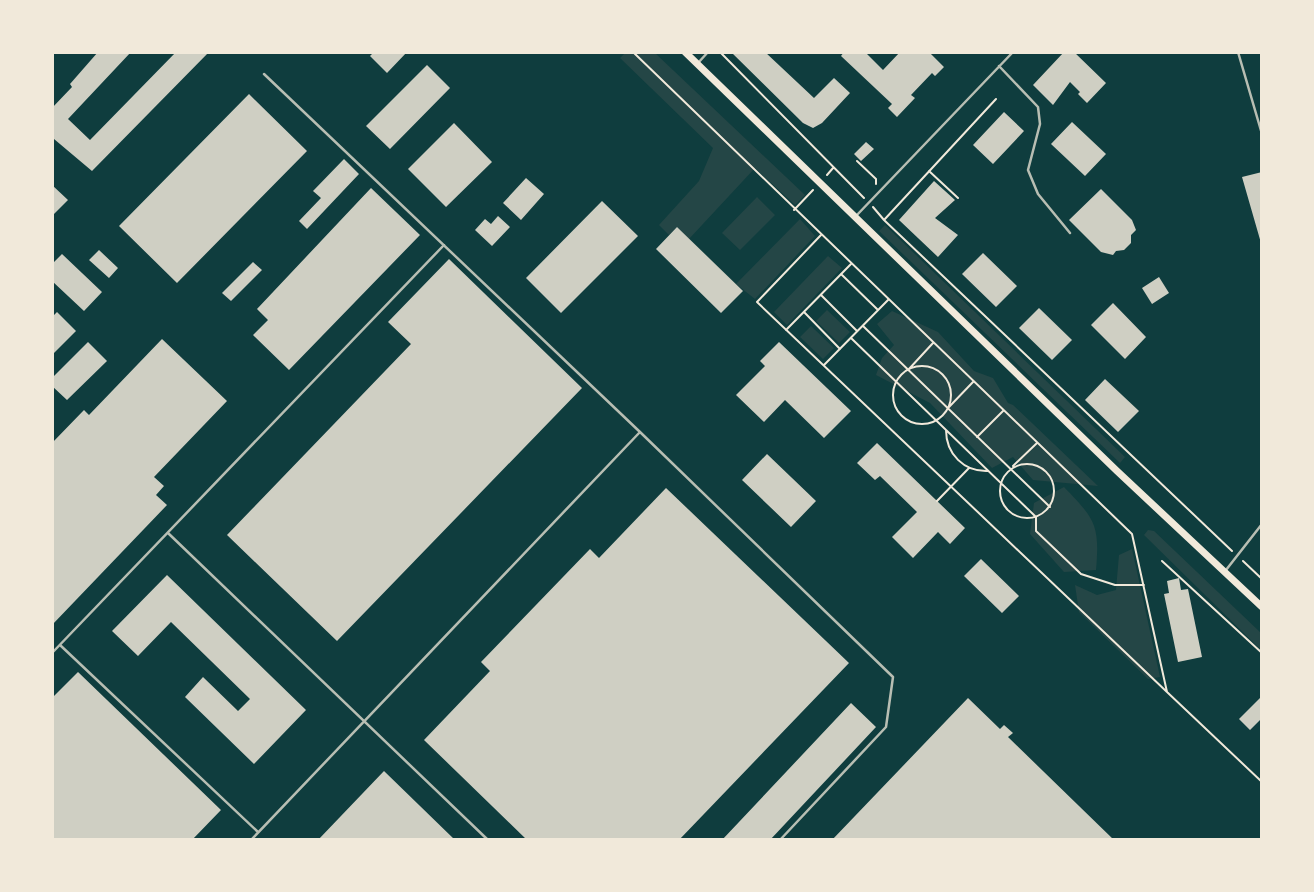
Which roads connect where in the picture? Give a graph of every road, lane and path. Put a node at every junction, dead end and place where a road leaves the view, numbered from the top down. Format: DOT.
graph roads {
  1 [pos="633,52"];
  2 [pos="685,52"];
  3 [pos="708,52"];
  4 [pos="720,52"];
  5 [pos="1013,52"];
  6 [pos="1238,52"];
  7 [pos="697,64"];
  8 [pos="999,66"];
  9 [pos="264,74"];
  10 [pos="996,99"];
  11 [pos="1262,134"];
  12 [pos="858,160"];
  13 [pos="930,171"];
  14 [pos="877,186"];
  15 [pos="870,192"];
  16 [pos="864,198"];
  17 [pos="958,198"];
  18 [pos="869,202"];
  19 [pos="855,218"];
  20 [pos="884,220"];
  21 [pos="1070,233"];
  22 [pos="821,235"];
  23 [pos="444,245"];
  24 [pos="851,264"];
  25 [pos="841,274"];
  26 [pos="820,295"];
  27 [pos="888,300"];
  28 [pos="878,310"];
  29 [pos="804,312"];
  30 [pos="863,326"];
  31 [pos="786,330"];
  32 [pos="857,332"];
  33 [pos="851,338"];
  34 [pos="933,343"];
  35 [pos="840,349"];
  36 [pos="824,365"];
  37 [pos="908,370"];
  38 [pos="896,382"];
  39 [pos="973,382"];
  40 [pos="947,408"];
  41 [pos="1003,411"];
  42 [pos="936,420"];
  43 [pos="946,430"];
  44 [pos="640,432"];
  45 [pos="977,438"];
  46 [pos="1037,443"];
  47 [pos="969,468"];
  48 [pos="1010,469"];
  49 [pos="988,471"];
  50 [pos="1001,483"];
  51 [pos="951,486"];
  52 [pos="937,501"];
  53 [pos="1050,507"];
  54 [pos="1036,517"];
  55 [pos="1262,524"];
  56 [pos="168,533"];
  57 [pos="1238,556"];
  58 [pos="1162,561"];
  59 [pos="1225,571"];
  60 [pos="1262,579"];
  61 [pos="1144,585"];
  62 [pos="1262,607"];
  63 [pos="60,645"];
  64 [pos="52,653"];
  65 [pos="1262,653"];
  66 [pos="1167,692"];
  67 [pos="364,721"];
  68 [pos="1262,782"];
  69 [pos="258,832"];
  70 [pos="251,840"];
  71 [pos="488,840"];
  72 [pos="780,840"];
  1 -- 22 [label="path"];
  2 -- 7 [label="main road"];
  3 -- 7 [label="lane"];
  4 -- 16 [label="path"];
  5 -- 8 [label="lane"];
  6 -- 11 [label="lane"];
  7 -- 19 [label="main road"];
  8 -- 18 [label="lane"];
  8 -- 21 [label="lane"];
  9 -- 23 [label="lane"];
  10 -- 13 [label="path"];
  12 -- 14 [label="path"];
  13 -- 17 [label="path"];
  13 -- 20 [label="path"];
  15 -- 16 [label="path"];
  16 -- 18 [label="path"];
  18 -- 19 [label="lane"];
  18 -- 20 [label="path"];
  19 -- 59 [label="main road"];
  20 -- 57 [label="path"];
  22 -- 24 [label="path"];
  22 -- 31 [label="path"];
  23 -- 44 [label="lane"];
  23 -- 56 [label="lane"];
  24 -- 25 [label="path"];
  24 -- 27 [label="path"];
  25 -- 26 [label="path"];
  25 -- 28 [label="path"];
  26 -- 29 [label="path"];
  26 -- 32 [label="path"];
  27 -- 28 [label="path"];
  27 -- 34 [label="path"];
  28 -- 30 [label="path"];
  29 -- 31 [label="path"];
  29 -- 35 [label="path"];
  30 -- 32 [label="path"];
  30 -- 37 [label="path"];
  31 -- 36 [label="path"];
  32 -- 33 [label="path"];
  33 -- 35 [label="path"];
  33 -- 38 [label="path"];
  34 -- 37 [label="path"];
  34 -- 39 [label="path"];
  35 -- 36 [label="path"];
  36 -- 51 [label="path"];
  37 -- 38 [label="path"];
  37 -- 40 [label="path"];
  37 -- 40 [label="path"];
  38 -- 42 [label="path"];
  38 -- 42 [label="path"];
  39 -- 40 [label="path"];
  39 -- 41 [label="path"];
  40 -- 42 [label="path"];
  40 -- 45 [label="path"];
  41 -- 45 [label="path"];
  41 -- 46 [label="path"];
  42 -- 43 [label="path"];
  43 -- 47 [label="path"];
  43 -- 49 [label="path"];
  44 -- 67 [label="lane"];
  44 -- 72 [label="lane"];
  45 -- 48 [label="path"];
  46 -- 48 [label="path"];
  46 -- 61 [label="path"];
  47 -- 49 [label="path"];
  47 -- 51 [label="path"];
  48 -- 50 [label="path"];
  48 -- 53 [label="path"];
  48 -- 53 [label="path"];
  49 -- 50 [label="path"];
  50 -- 54 [label="path"];
  50 -- 54 [label="path"];
  51 -- 52 [label="path"];
  51 -- 66 [label="path"];
  53 -- 54 [label="path"];
  54 -- 61 [label="path"];
  55 -- 57 [label="lane"];
  56 -- 63 [label="lane"];
  56 -- 67 [label="lane"];
  57 -- 59 [label="lane"];
  57 -- 60 [label="path"];
  58 -- 65 [label="path"];
  59 -- 62 [label="main road"];
  61 -- 66 [label="path"];
  63 -- 64 [label="lane"];
  63 -- 69 [label="lane"];
  66 -- 68 [label="path"];
  67 -- 69 [label="lane"];
  67 -- 71 [label="lane"];
  69 -- 70 [label="lane"];
}
